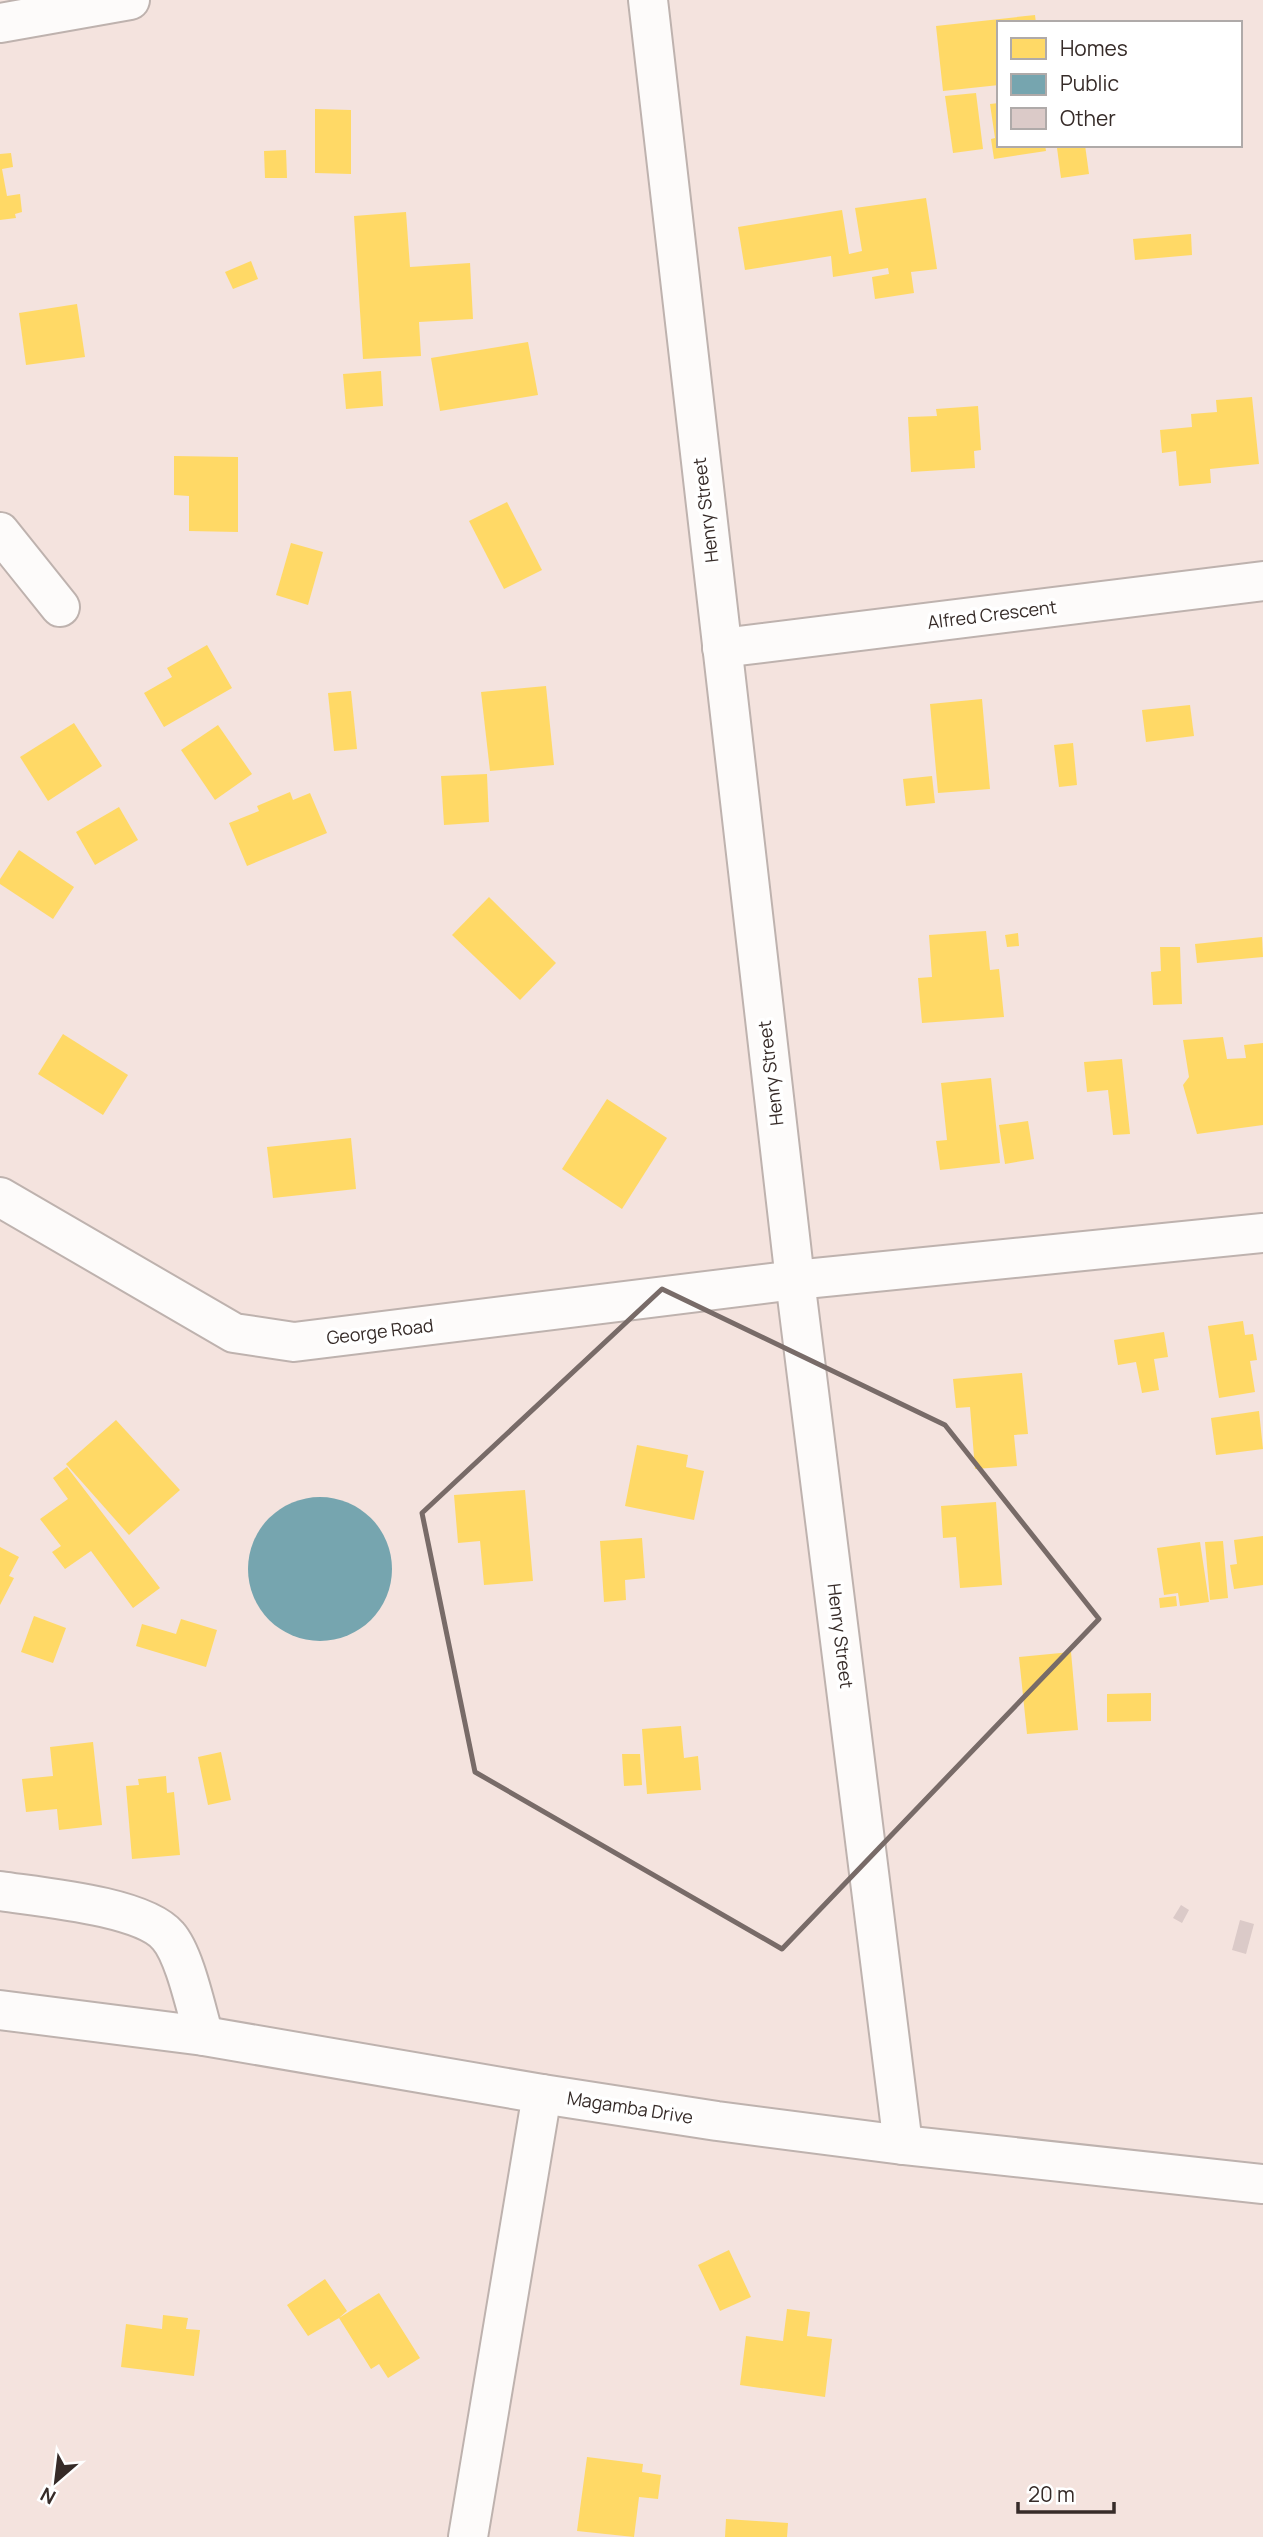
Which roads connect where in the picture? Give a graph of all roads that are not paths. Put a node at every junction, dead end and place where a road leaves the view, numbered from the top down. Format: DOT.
graph roads {
  1 [pos="130,0"];
  2 [pos="648,0"];
  3 [pos="0,23"];
  4 [pos="0,532"];
  5 [pos="1263,581"];
  6 [pos="60,607"];
  7 [pos="722,648"];
  8 [pos="0,1197"];
  9 [pos="1263,1233"];
  10 [pos="795,1280"];
  11 [pos="0,1891"];
  12 [pos="0,2010"];
  13 [pos="204,2036"];
  14 [pos="542,2094"];
  15 [pos="903,2146"];
  16 [pos="1263,2184"];
  17 [pos="468,2537"];
  1 -- 3 [label="street"];
  2 -- 7 [label="street, Henry Street"];
  4 -- 6 [label="street"];
  5 -- 7 [label="street, Alfred Crescent"];
  7 -- 10 [label="street, Henry Street"];
  8 -- 10 [label="street, George Road"];
  9 -- 10 [label="street, George Road"];
  10 -- 15 [label="street, Henry Street"];
  11 -- 13 [label="street"];
  12 -- 13 [label="street, Magamba Drive"];
  13 -- 14 [label="street, Magamba Drive"];
  14 -- 15 [label="street, Magamba Drive"];
  14 -- 17 [label="street"];
  15 -- 16 [label="street, Magamba Drive"];
}
